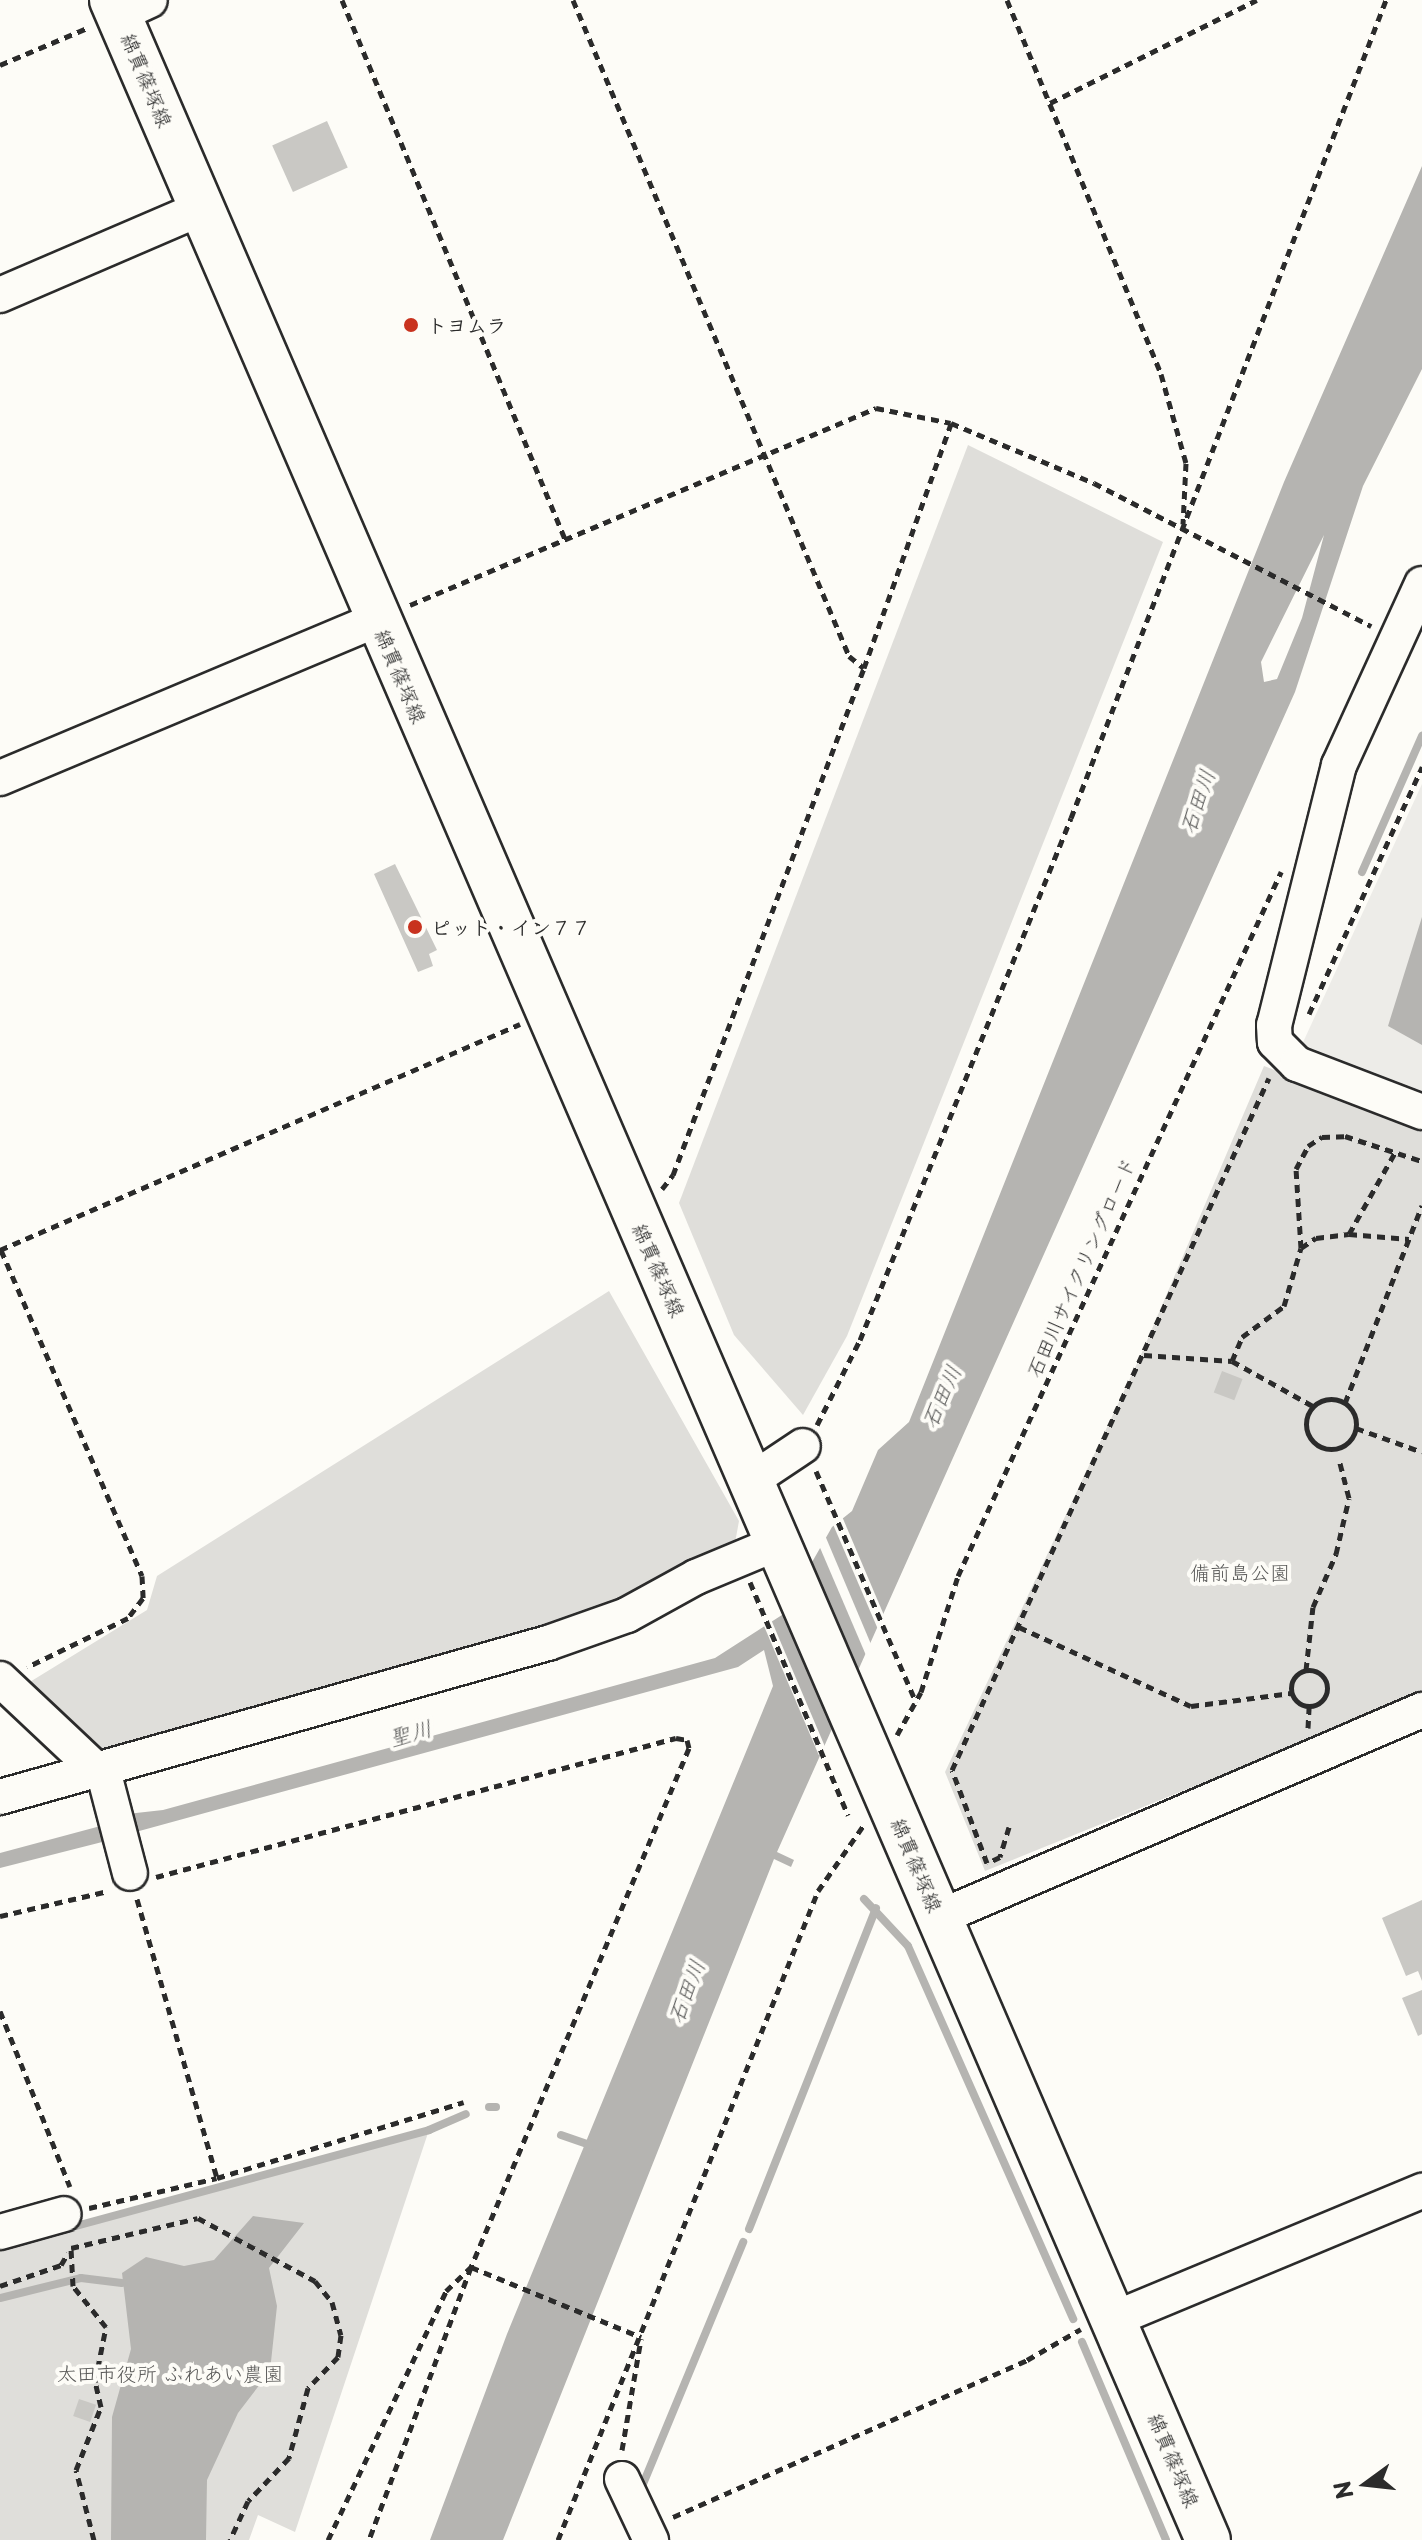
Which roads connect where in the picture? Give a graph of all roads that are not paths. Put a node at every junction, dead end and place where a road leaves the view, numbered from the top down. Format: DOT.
graph roads {
  1 [pos="127,5"];
  2 [pos="202,208"];
  3 [pos="0,295"];
  4 [pos="1422,584"];
  5 [pos="395,612"];
  6 [pos="0,778"];
  7 [pos="1422,1112"];
  8 [pos="807,1453"];
  9 [pos="752,1480"];
  10 [pos="782,1549"];
  11 [pos="4,1683"];
  12 [pos="1422,1710"];
  13 [pos="100,1772"];
  14 [pos="0,1797"];
  15 [pos="132,1879"];
  16 [pos="940,1917"];
  17 [pos="1422,2191"];
  18 [pos="72,2212"];
  19 [pos="0,2232"];
  20 [pos="1114,2319"];
  21 [pos="622,2479"];
  22 [pos="649,2534"];
  23 [pos="1208,2540"];
  1 -- 2 [label="main road, 綿貫篠塚線"];
  2 -- 3 [label="street"];
  2 -- 5 [label="main road, 綿貫篠塚線"];
  4 -- 7 [label="street"];
  5 -- 6 [label="street"];
  5 -- 9 [label="main road, 綿貫篠塚線"];
  8 -- 9 [label="street"];
  9 -- 10 [label="main road, 綿貫篠塚線"];
  10 -- 13 [label="street"];
  10 -- 16 [label="main road, 綿貫篠塚線"];
  11 -- 13 [label="street"];
  12 -- 16 [label="street"];
  13 -- 14 [label="street"];
  13 -- 15 [label="street"];
  16 -- 20 [label="main road, 綿貫篠塚線"];
  17 -- 20 [label="street"];
  18 -- 19 [label="street"];
  20 -- 23 [label="main road, 綿貫篠塚線"];
  21 -- 22 [label="street"];
}
